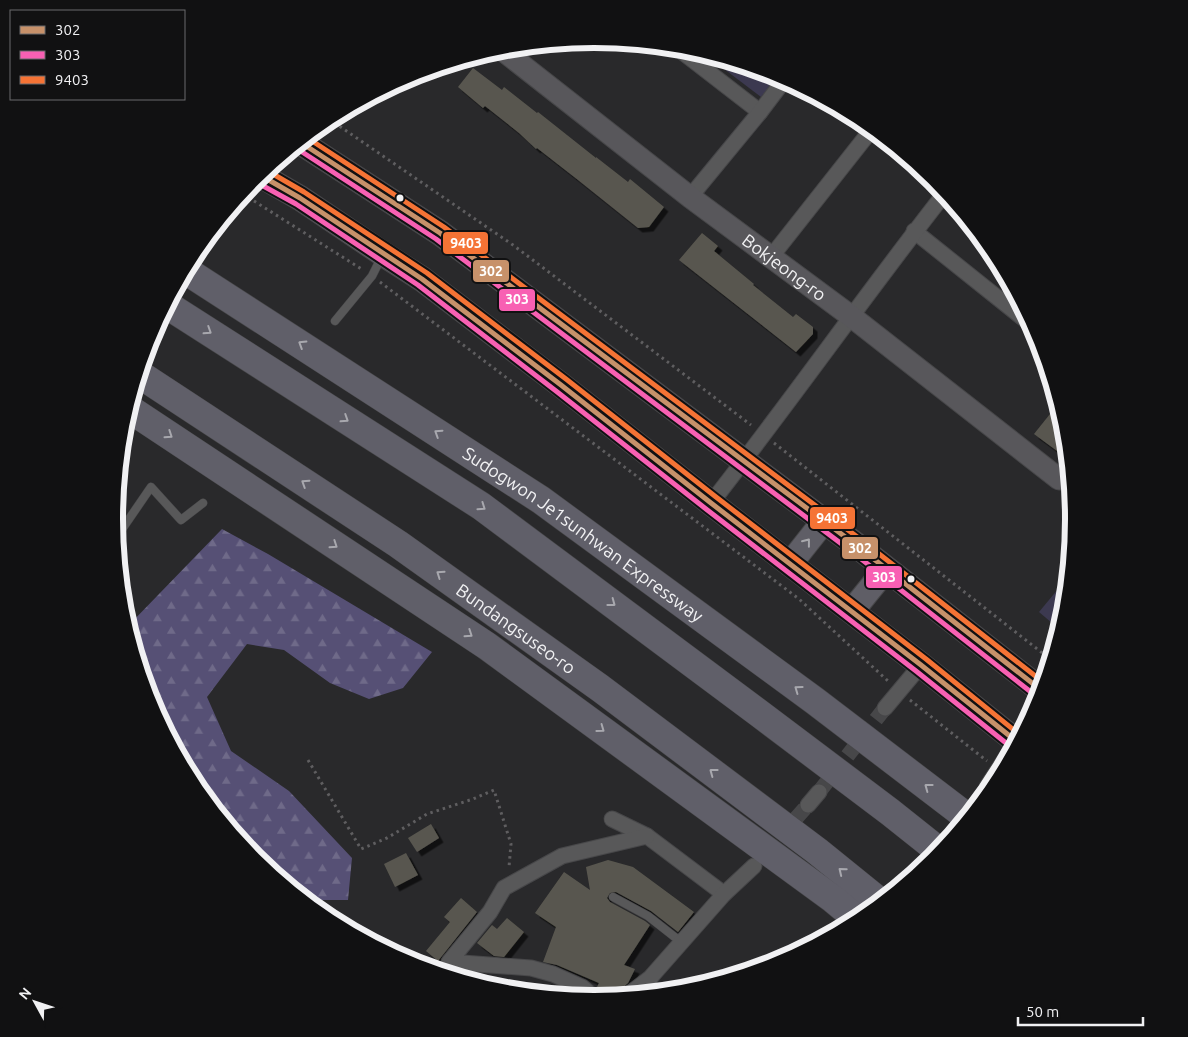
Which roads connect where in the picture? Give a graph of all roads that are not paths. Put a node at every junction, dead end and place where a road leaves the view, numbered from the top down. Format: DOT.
graph roads {
  1 [pos="510,56"];
  2 [pos="690,58"];
  3 [pos="780,86"];
  4 [pos="760,112"];
  5 [pos="867,135"];
  6 [pos="306,146"];
  7 [pos="267,179"];
  8 [pos="690,197"];
  9 [pos="940,199"];
  10 [pos="914,231"];
  11 [pos="383,254"];
  12 [pos="771,257"];
  13 [pos="191,274"];
  14 [pos="173,309"];
  15 [pos="1018,315"];
  16 [pos="852,317"];
  17 [pos="335,321"];
  18 [pos="145,378"];
  19 [pos="135,413"];
  20 [pos="743,461"];
  21 [pos="1063,479"];
  22 [pos="711,503"];
  23 [pos="203,504"];
  24 [pos="824,521"];
  25 [pos="123,527"];
  26 [pos="790,564"];
  27 [pos="886,569"];
  28 [pos="852,611"];
  29 [pos="921,664"];
  30 [pos="1034,685"];
  31 [pos="885,708"];
  32 [pos="1011,737"];
  33 [pos="819,792"];
  34 [pos="808,805"];
  35 [pos="890,812"];
  36 [pos="961,813"];
  37 [pos="612,819"];
  38 [pos="647,836"];
  39 [pos="932,846"];
  40 [pos="929,850"];
  41 [pos="754,866"];
  42 [pos="724,894"];
  43 [pos="874,897"];
  44 [pos="613,898"];
  45 [pos="850,913"];
  46 [pos="681,942"];
  47 [pos="447,966"];
  48 [pos="450,967"];
  49 [pos="639,987"];
  50 [pos="585,989"];
  1 -- 8 [label="street, Bokjeong-ro"];
  2 -- 4 [label="street"];
  3 -- 4 [label="street"];
  4 -- 8 [label="street"];
  5 -- 12 [label="street"];
  6 -- 20 [label="main road"];
  7 -- 11 [label="main road"];
  8 -- 12 [label="street, Bokjeong-ro"];
  9 -- 10 [label="street"];
  10 -- 15 [label="street"];
  10 -- 16 [label="street"];
  11 -- 17 [label="lane"];
  11 -- 22 [label="main road"];
  12 -- 16 [label="street, Bokjeong-ro"];
  36 -- 13 [label="highway, Sudogwon Je1sunhwan Expressway, one-way"];
  14 -- 35 [label="highway, Sudogwon Je1sunhwan Expressway, one-way"];
  16 -- 20 [label="street"];
  16 -- 21 [label="street, Bokjeong-ro"];
  43 -- 18 [label="highway, Bundangsuseo-ro, one-way"];
  19 -- 45 [label="highway, Bundangsuseo-ro, one-way"];
  20 -- 22 [label="street"];
  20 -- 24 [label="main road"];
  22 -- 26 [label="main road"];
  23 -- 25 [label="lane"];
  26 -- 24 [label="main road, one-way"];
  24 -- 27 [label="main road"];
  26 -- 28 [label="main road"];
  27 -- 28 [label="main road"];
  27 -- 30 [label="main road"];
  28 -- 29 [label="main road"];
  29 -- 31 [label="street"];
  29 -- 32 [label="main road"];
  33 -- 34 [label="street"];
  35 -- 39 [label="highway, Sudogwon Je1sunhwan Expressway"];
  35 -- 40 [label="lane"];
  37 -- 38 [label="street"];
  38 -- 42 [label="street"];
  38 -- 47 [label="street"];
  41 -- 42 [label="street"];
  42 -- 46 [label="street"];
  44 -- 46 [label="lane"];
  46 -- 49 [label="street"];
  48 -- 50 [label="street"];
}
